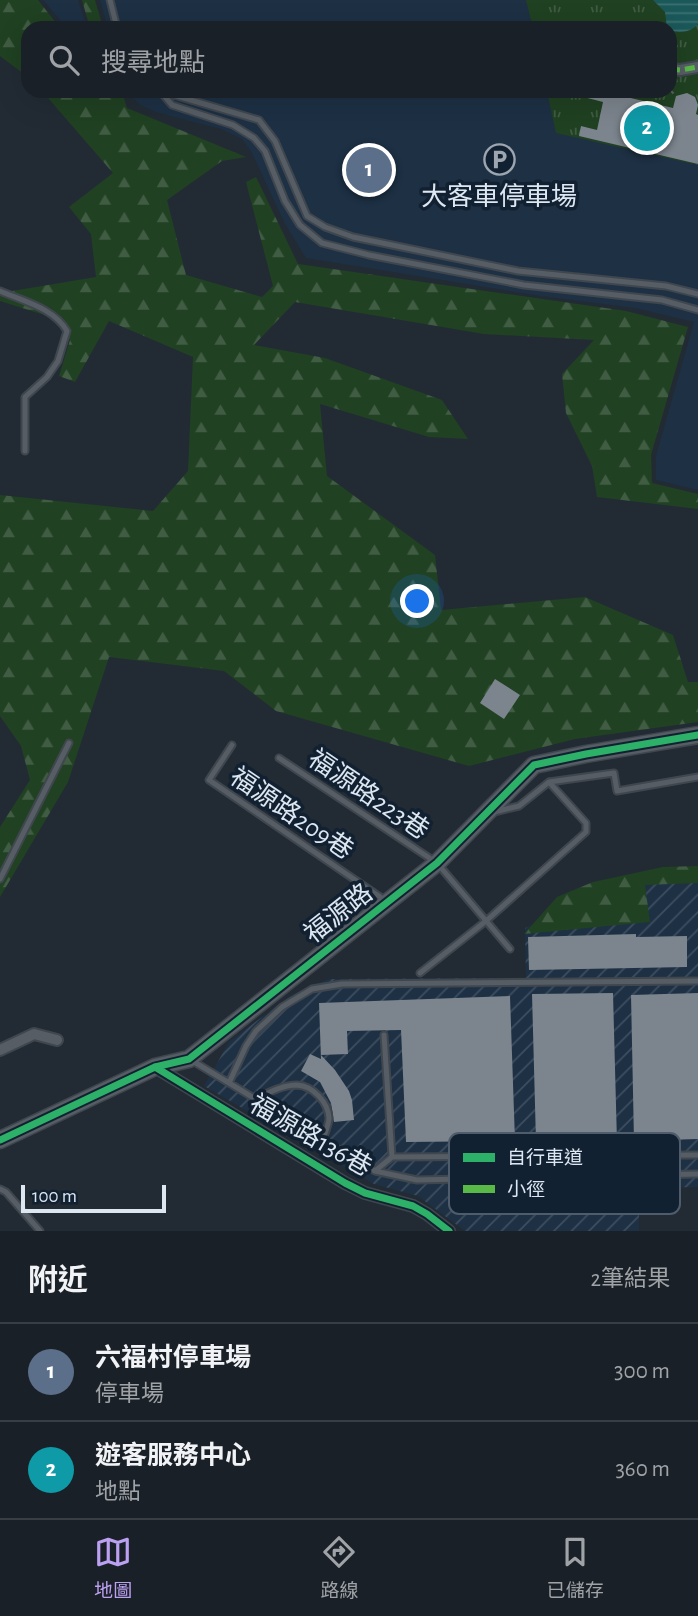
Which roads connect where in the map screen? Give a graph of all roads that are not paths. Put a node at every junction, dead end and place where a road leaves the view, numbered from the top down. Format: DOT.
graph roads {
  1 [pos="110,0"];
  2 [pos="115,21"];
  3 [pos="698,67"];
  4 [pos="677,70"];
  5 [pos="166,98"];
  6 [pos="184,98"];
  7 [pos="0,291"];
  8 [pos="698,294"];
  9 [pos="698,310"];
  10 [pos="25,451"];
  11 [pos="698,735"];
  12 [pos="69,743"];
  13 [pos="232,745"];
  14 [pos="279,758"];
  15 [pos="698,777"];
  16 [pos="549,782"];
  17 [pos="485,814"];
  18 [pos="437,863"];
  19 [pos="0,879"];
  20 [pos="387,901"];
  21 [pos="486,921"];
  22 [pos="510,949"];
  23 [pos="419,973"];
  24 [pos="698,981"];
  25 [pos="384,1035"];
  26 [pos="57,1040"];
  27 [pos="0,1050"];
  28 [pos="189,1059"];
  29 [pos="155,1067"];
  30 [pos="229,1083"];
  31 [pos="256,1099"];
  32 [pos="323,1139"];
  33 [pos="0,1140"];
  34 [pos="680,1155"];
  35 [pos="698,1155"];
  36 [pos="391,1157"];
  37 [pos="449,1157"];
  38 [pos="375,1171"];
  39 [pos="680,1174"];
  40 [pos="698,1174"];
  41 [pos="449,1179"];
  42 [pos="0,1189"];
  43 [pos="40,1231"];
  44 [pos="449,1231"];
  1 -- 2 [label="lane"];
  3 -- 4 [label="street"];
  5 -- 9 [label="lane"];
  6 -- 8 [label="lane"];
  7 -- 10 [label="lane"];
  11 -- 17 [label="street, 福源路"];
  12 -- 19 [label="lane"];
  13 -- 20 [label="lane, 福源路209巷"];
  14 -- 18 [label="lane, 福源路223巷"];
  15 -- 16 [label="lane"];
  16 -- 17 [label="lane"];
  16 -- 21 [label="lane"];
  17 -- 18 [label="street, 福源路"];
  18 -- 20 [label="street, 福源路"];
  18 -- 21 [label="lane, 福源路223巷"];
  20 -- 28 [label="street, 福源路"];
  21 -- 22 [label="lane, 福源路223巷"];
  21 -- 23 [label="lane"];
  24 -- 30 [label="lane"];
  25 -- 36 [label="lane"];
  26 -- 27 [label="street"];
  28 -- 29 [label="street, 福源路"];
  28 -- 30 [label="lane"];
  29 -- 33 [label="street, 福源路"];
  29 -- 44 [label="street, 福源路136巷"];
  30 -- 31 [label="lane"];
  31 -- 32 [label="lane"];
  31 -- 32 [label="lane"];
  32 -- 38 [label="lane"];
  34 -- 35 [label="lane"];
  36 -- 37 [label="lane"];
  36 -- 38 [label="lane"];
  38 -- 41 [label="lane"];
  39 -- 40 [label="lane"];
  42 -- 43 [label="lane"];
}
